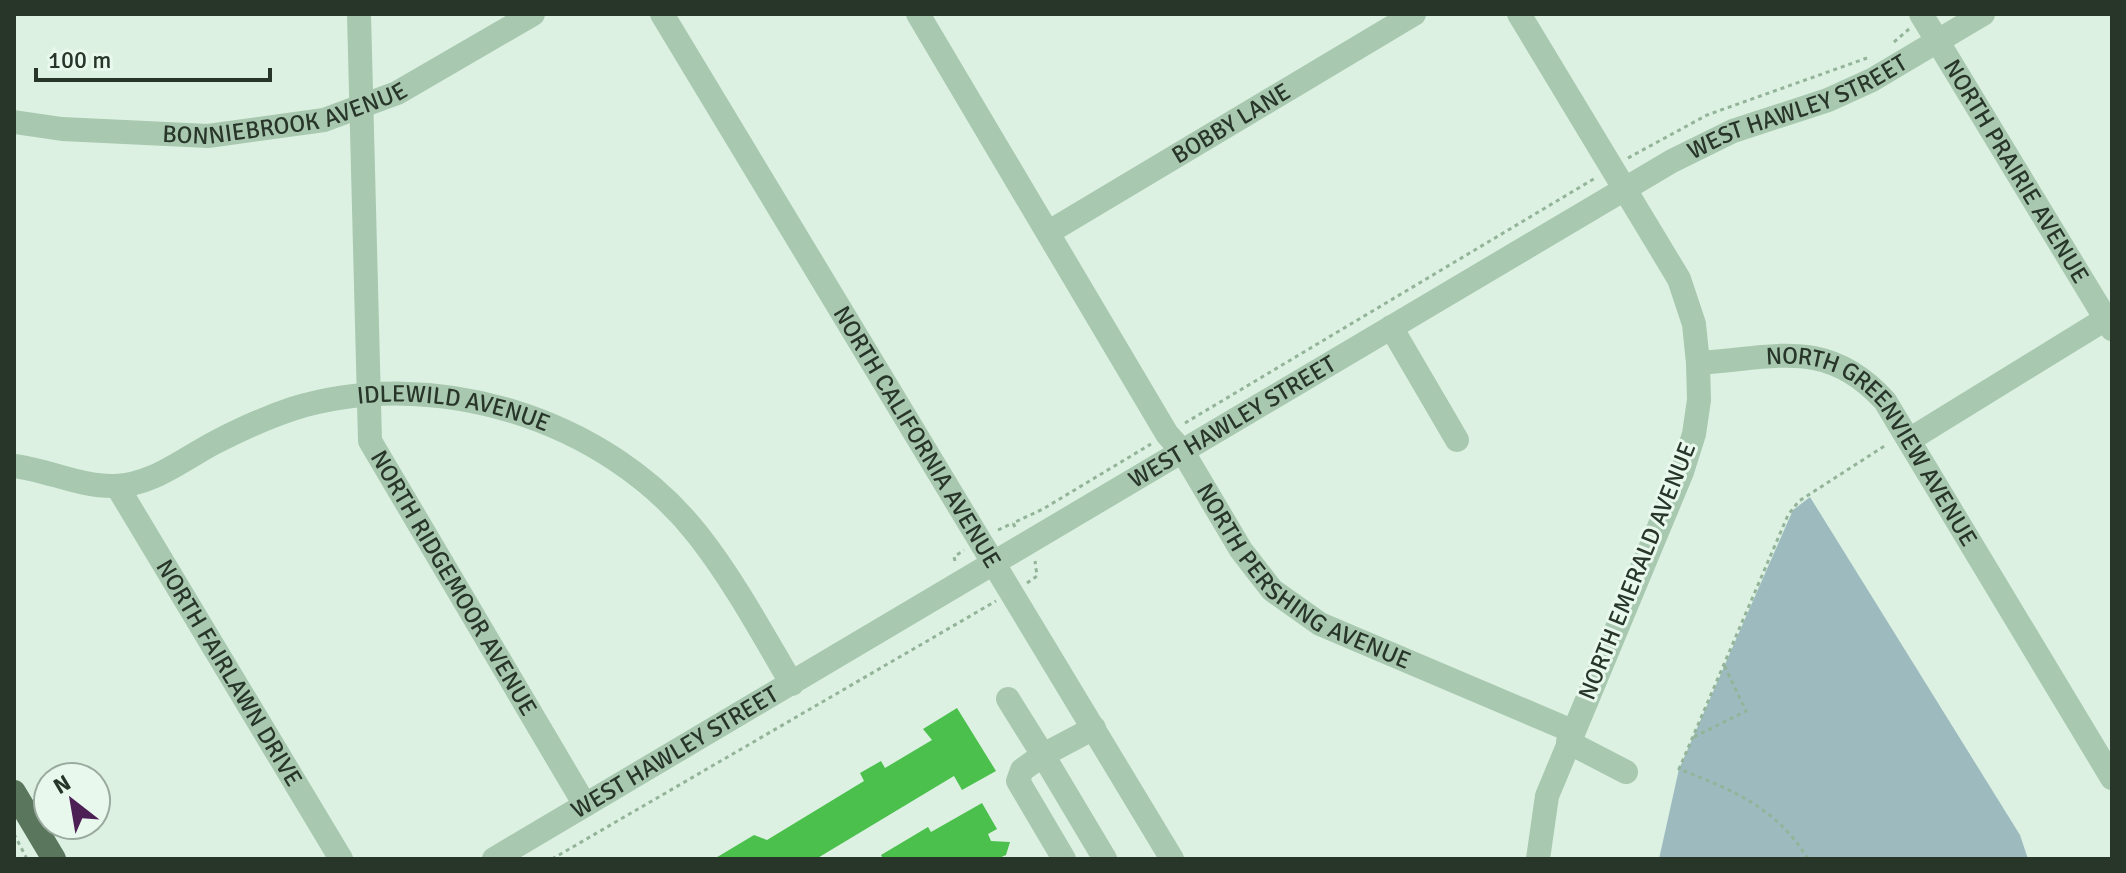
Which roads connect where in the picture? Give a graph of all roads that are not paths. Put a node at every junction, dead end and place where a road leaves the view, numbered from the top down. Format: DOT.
graph roads {
  1 [pos="359,14"];
  2 [pos="533,14"];
  3 [pos="662,14"];
  4 [pos="1414,14"];
  5 [pos="1519,14"];
  6 [pos="1921,14"];
  7 [pos="1983,14"];
  8 [pos="927,18"];
  9 [pos="1938,41"];
  10 [pos="362,108"];
  11 [pos="14,122"];
  12 [pos="1626,188"];
  13 [pos="1049,232"];
  14 [pos="2110,321"];
  15 [pos="1391,327"];
  16 [pos="1698,363"];
  17 [pos="367,396"];
  18 [pos="1457,440"];
  19 [pos="1898,442"];
  20 [pos="1183,452"];
  21 [pos="14,466"];
  22 [pos="117,486"];
  23 [pos="995,564"];
  24 [pos="792,684"];
  25 [pos="1008,699"];
  26 [pos="1094,728"];
  27 [pos="1570,736"];
  28 [pos="1043,755"];
  29 [pos="1626,772"];
  30 [pos="2112,778"];
  31 [pos="14,792"];
  32 [pos="585,805"];
  33 [pos="54,859"];
  34 [pos="341,859"];
  35 [pos="494,859"];
  36 [pos="1064,859"];
  37 [pos="1105,859"];
  38 [pos="1172,859"];
  39 [pos="1538,859"];
  1 -- 10 [label="street, NORTH RIDGEMOOR AVENUE"];
  2 -- 10 [label="street, BONNIEBROOK AVENUE"];
  3 -- 23 [label="street, NORTH CALIFORNIA AVENUE"];
  4 -- 13 [label="street, BOBBY LANE"];
  5 -- 12 [label="street"];
  6 -- 9 [label="street, NORTH PRAIRIE AVENUE"];
  7 -- 9 [label="street, WEST HAWLEY STREET"];
  8 -- 13 [label="street, NORTH PERSHING AVENUE"];
  9 -- 12 [label="street, WEST HAWLEY STREET"];
  9 -- 14 [label="street, NORTH PRAIRIE AVENUE"];
  10 -- 11 [label="street, BONNIEBROOK AVENUE"];
  10 -- 17 [label="street, NORTH RIDGEMOOR AVENUE"];
  12 -- 15 [label="street, WEST HAWLEY STREET"];
  12 -- 16 [label="street"];
  13 -- 20 [label="street, NORTH PERSHING AVENUE"];
  14 -- 19 [label="street"];
  15 -- 18 [label="street"];
  15 -- 20 [label="street, WEST HAWLEY STREET"];
  16 -- 19 [label="street, NORTH GREENVIEW AVENUE"];
  16 -- 27 [label="street, NORTH EMERALD AVENUE"];
  17 -- 22 [label="street, IDLEWILD AVENUE"];
  17 -- 24 [label="street, IDLEWILD AVENUE"];
  17 -- 32 [label="street, NORTH RIDGEMOOR AVENUE"];
  19 -- 30 [label="street, NORTH GREENVIEW AVENUE"];
  20 -- 23 [label="street, WEST HAWLEY STREET"];
  20 -- 27 [label="street, NORTH PERSHING AVENUE"];
  21 -- 22 [label="street, IDLEWILD AVENUE"];
  22 -- 34 [label="street, NORTH FAIRLAWN DRIVE"];
  23 -- 24 [label="street, WEST HAWLEY STREET"];
  23 -- 26 [label="street, NORTH CALIFORNIA AVENUE"];
  24 -- 32 [label="street, WEST HAWLEY STREET"];
  25 -- 28 [label="street"];
  26 -- 28 [label="street"];
  26 -- 38 [label="street, NORTH CALIFORNIA AVENUE"];
  27 -- 29 [label="street, NORTH PERSHING AVENUE"];
  27 -- 39 [label="street"];
  28 -- 36 [label="street"];
  28 -- 37 [label="street"];
  31 -- 33 [label="main road"];
  32 -- 35 [label="street, WEST HAWLEY STREET"];
}
